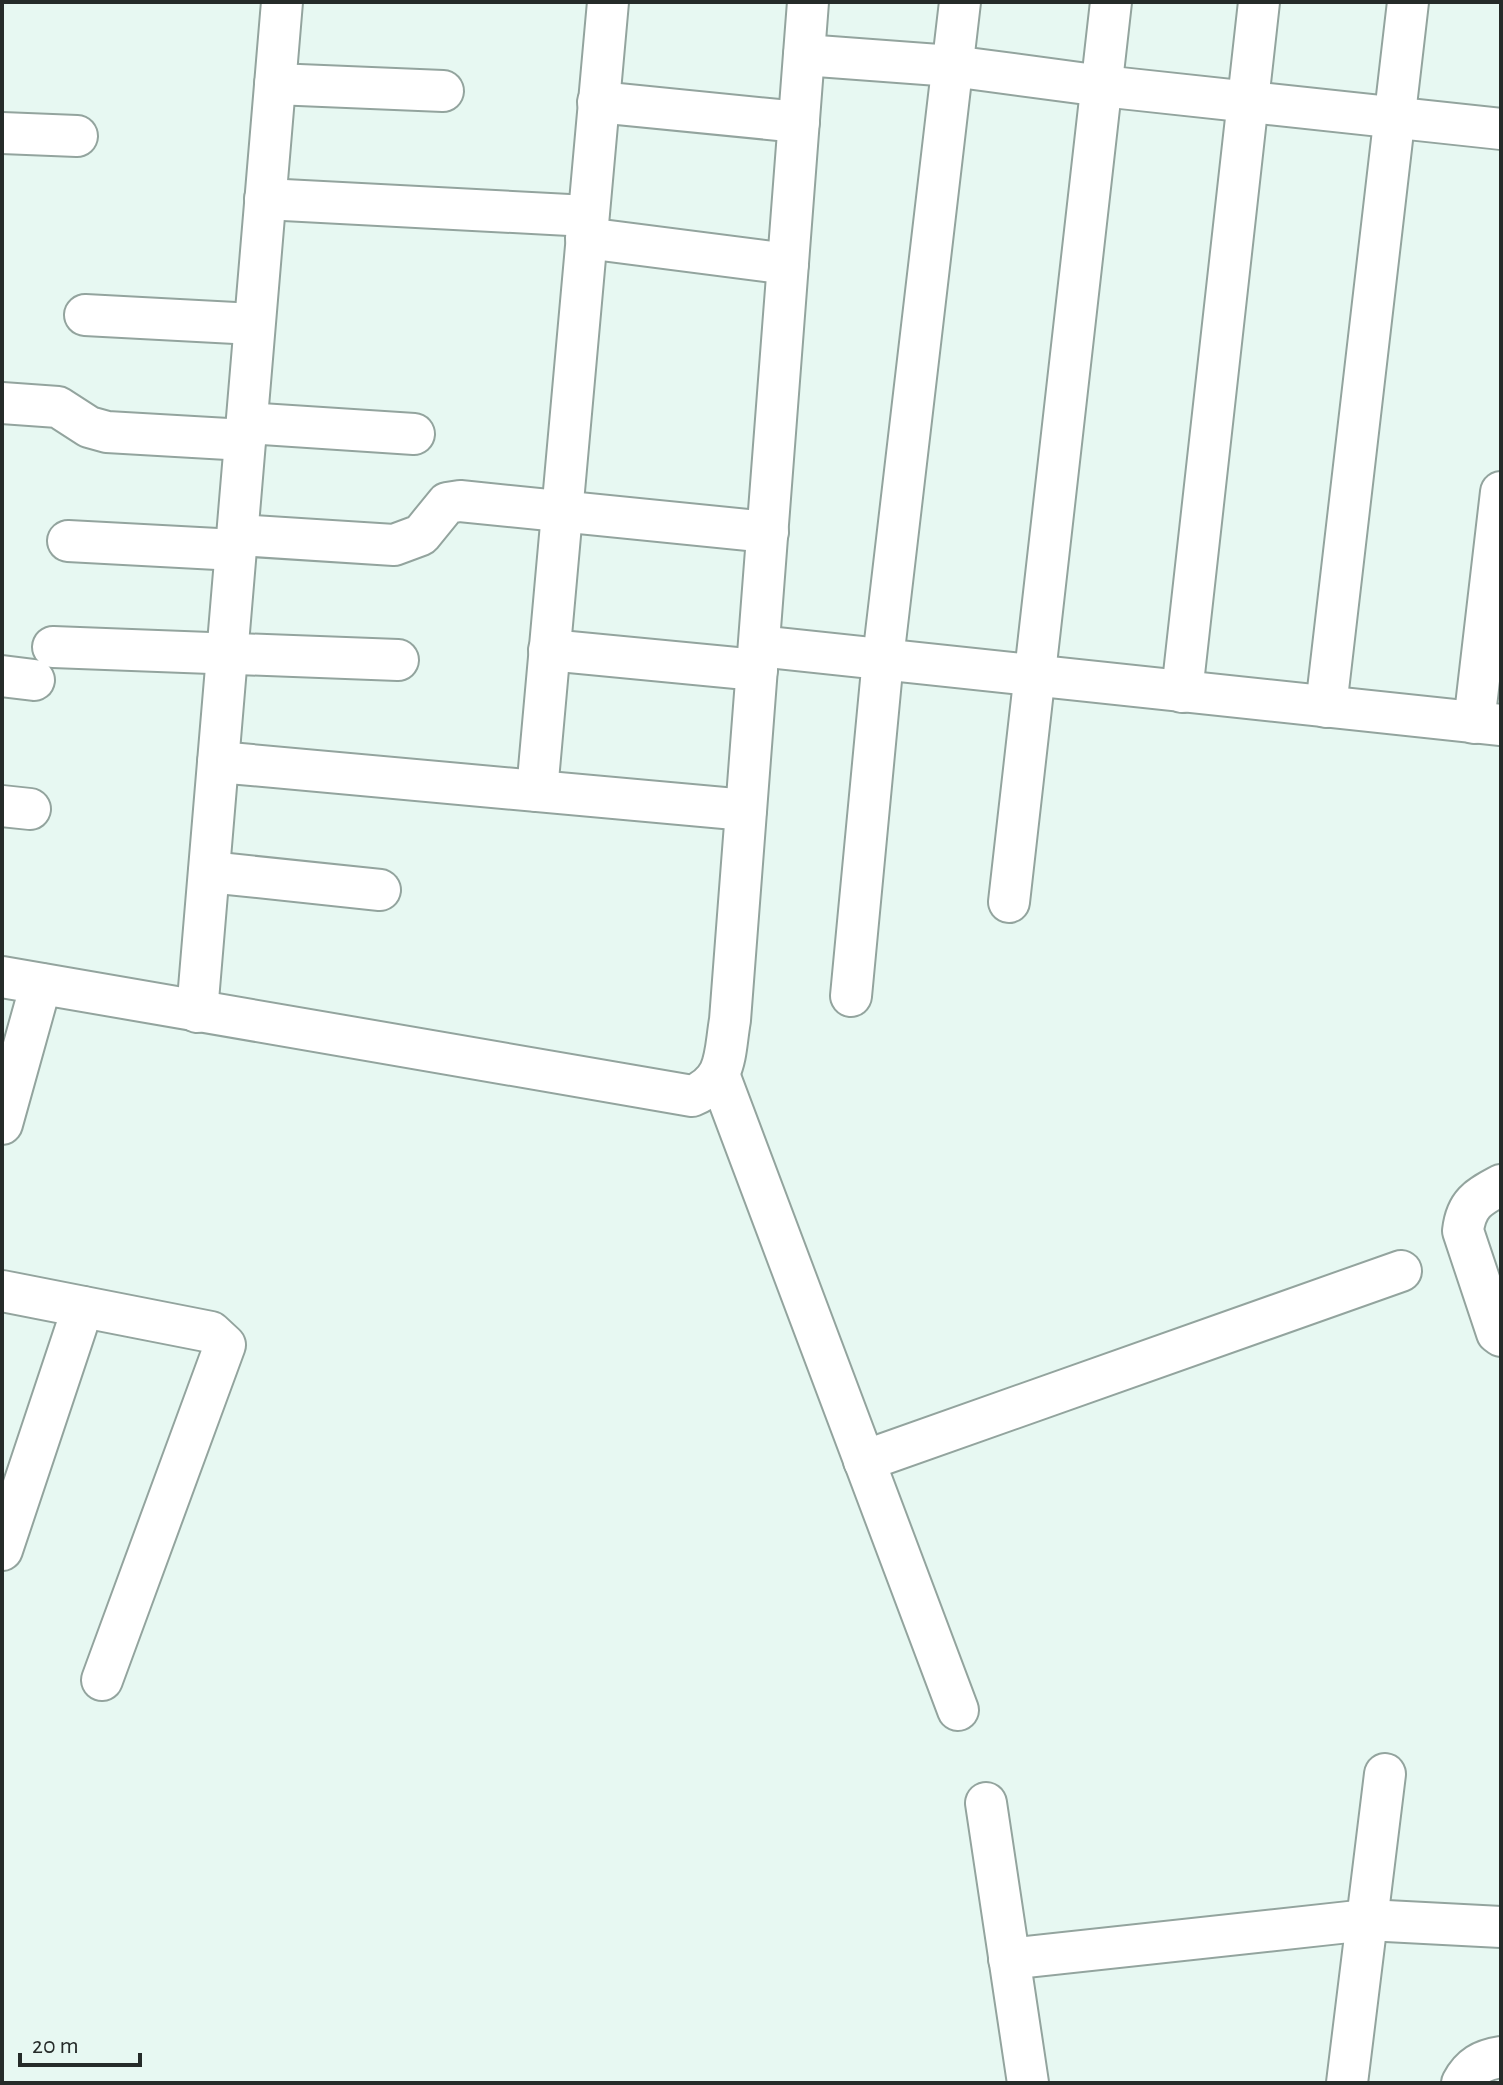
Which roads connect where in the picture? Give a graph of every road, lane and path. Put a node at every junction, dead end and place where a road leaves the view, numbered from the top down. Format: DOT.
graph roads {
  1 [pos="282,2"];
  2 [pos="608,2"];
  3 [pos="808,2"];
  4 [pos="960,2"];
  5 [pos="1111,2"];
  6 [pos="1259,2"];
  7 [pos="1408,2"];
  8 [pos="804,55"];
  9 [pos="952,66"];
  10 [pos="275,84"];
  11 [pos="1102,86"];
  12 [pos="443,91"];
  13 [pos="1249,100"];
  14 [pos="598,102"];
  15 [pos="1395,117"];
  16 [pos="799,122"];
  17 [pos="1501,129"];
  18 [pos="2,133"];
  19 [pos="77,136"];
  20 [pos="265,199"];
  21 [pos="587,227"];
  22 [pos="788,264"];
  23 [pos="85,315"];
  24 [pos="254,324"];
  25 [pos="2,403"];
  26 [pos="246,432"];
  27 [pos="414,434"];
  28 [pos="1501,492"];
  29 [pos="562,511"];
  30 [pos="768,532"];
  31 [pos="68,541"];
  32 [pos="236,543"];
  33 [pos="549,650"];
  34 [pos="228,654"];
  35 [pos="758,658"];
  36 [pos="883,659"];
  37 [pos="398,660"];
  38 [pos="30,668"];
  39 [pos="1036,677"];
  40 [pos="1182,692"];
  41 [pos="1326,707"];
  42 [pos="1488,724"];
  43 [pos="218,762"];
  44 [pos="537,791"];
  45 [pos="746,810"];
  46 [pos="209,872"];
  47 [pos="380,890"];
  48 [pos="1009,902"];
  49 [pos="2,977"];
  50 [pos="41,984"];
  51 [pos="851,996"];
  52 [pos="197,1012"];
  53 [pos="720,1077"];
  54 [pos="2,1124"];
  55 [pos="1501,1185"];
  56 [pos="1401,1271"];
  57 [pos="2,1291"];
  58 [pos="83,1307"];
  59 [pos="1501,1336"];
  60 [pos="864,1461"];
  61 [pos="2,1550"];
  62 [pos="102,1680"];
  63 [pos="958,1710"];
  64 [pos="1385,1774"];
  65 [pos="986,1803"];
  66 [pos="1367,1920"];
  67 [pos="1501,1927"];
  68 [pos="1009,1959"];
  69 [pos="1501,2057"];
  70 [pos="1028,2083"];
  71 [pos="1347,2083"];
  72 [pos="1462,2083"];
  1 -- 10 [label="street"];
  2 -- 14 [label="street"];
  3 -- 8 [label="street"];
  4 -- 9 [label="street"];
  5 -- 11 [label="street"];
  6 -- 13 [label="street"];
  7 -- 15 [label="street"];
  8 -- 9 [label="street"];
  8 -- 16 [label="street"];
  9 -- 11 [label="street"];
  9 -- 36 [label="street"];
  10 -- 12 [label="street"];
  10 -- 20 [label="street"];
  11 -- 13 [label="street"];
  11 -- 39 [label="street"];
  13 -- 15 [label="street"];
  13 -- 40 [label="street"];
  14 -- 16 [label="street"];
  14 -- 21 [label="street"];
  15 -- 17 [label="street"];
  15 -- 41 [label="street"];
  16 -- 22 [label="street"];
  18 -- 19 [label="street"];
  20 -- 21 [label="street"];
  20 -- 24 [label="street"];
  21 -- 22 [label="street"];
  21 -- 29 [label="street"];
  22 -- 30 [label="street"];
  23 -- 24 [label="street"];
  24 -- 26 [label="street"];
  25 -- 26 [label="street"];
  26 -- 27 [label="street"];
  26 -- 32 [label="street"];
  28 -- 42 [label="street"];
  29 -- 30 [label="street"];
  29 -- 32 [label="street"];
  29 -- 33 [label="street"];
  30 -- 35 [label="street"];
  31 -- 32 [label="street"];
  32 -- 34 [label="street"];
  33 -- 35 [label="street"];
  33 -- 44 [label="street"];
  34 -- 37 [label="street"];
  34 -- 38 [label="street"];
  34 -- 43 [label="street"];
  35 -- 36 [label="street"];
  35 -- 45 [label="street"];
  36 -- 39 [label="street"];
  36 -- 51 [label="street"];
  39 -- 40 [label="street"];
  39 -- 48 [label="street"];
  40 -- 41 [label="street"];
  41 -- 42 [label="street"];
  43 -- 44 [label="street"];
  43 -- 46 [label="street"];
  44 -- 45 [label="street"];
  45 -- 53 [label="street"];
  46 -- 47 [label="street"];
  46 -- 52 [label="street"];
  49 -- 50 [label="street"];
  50 -- 52 [label="street"];
  50 -- 54 [label="street"];
  52 -- 53 [label="street"];
  53 -- 60 [label="street"];
  55 -- 59 [label="street"];
  56 -- 60 [label="street"];
  57 -- 58 [label="street"];
  58 -- 61 [label="street"];
  58 -- 62 [label="street"];
  60 -- 63 [label="street"];
  64 -- 66 [label="street"];
  65 -- 68 [label="street"];
  66 -- 67 [label="street"];
  66 -- 68 [label="street"];
  66 -- 71 [label="street"];
  68 -- 70 [label="street"];
  69 -- 72 [label="street"];
}
